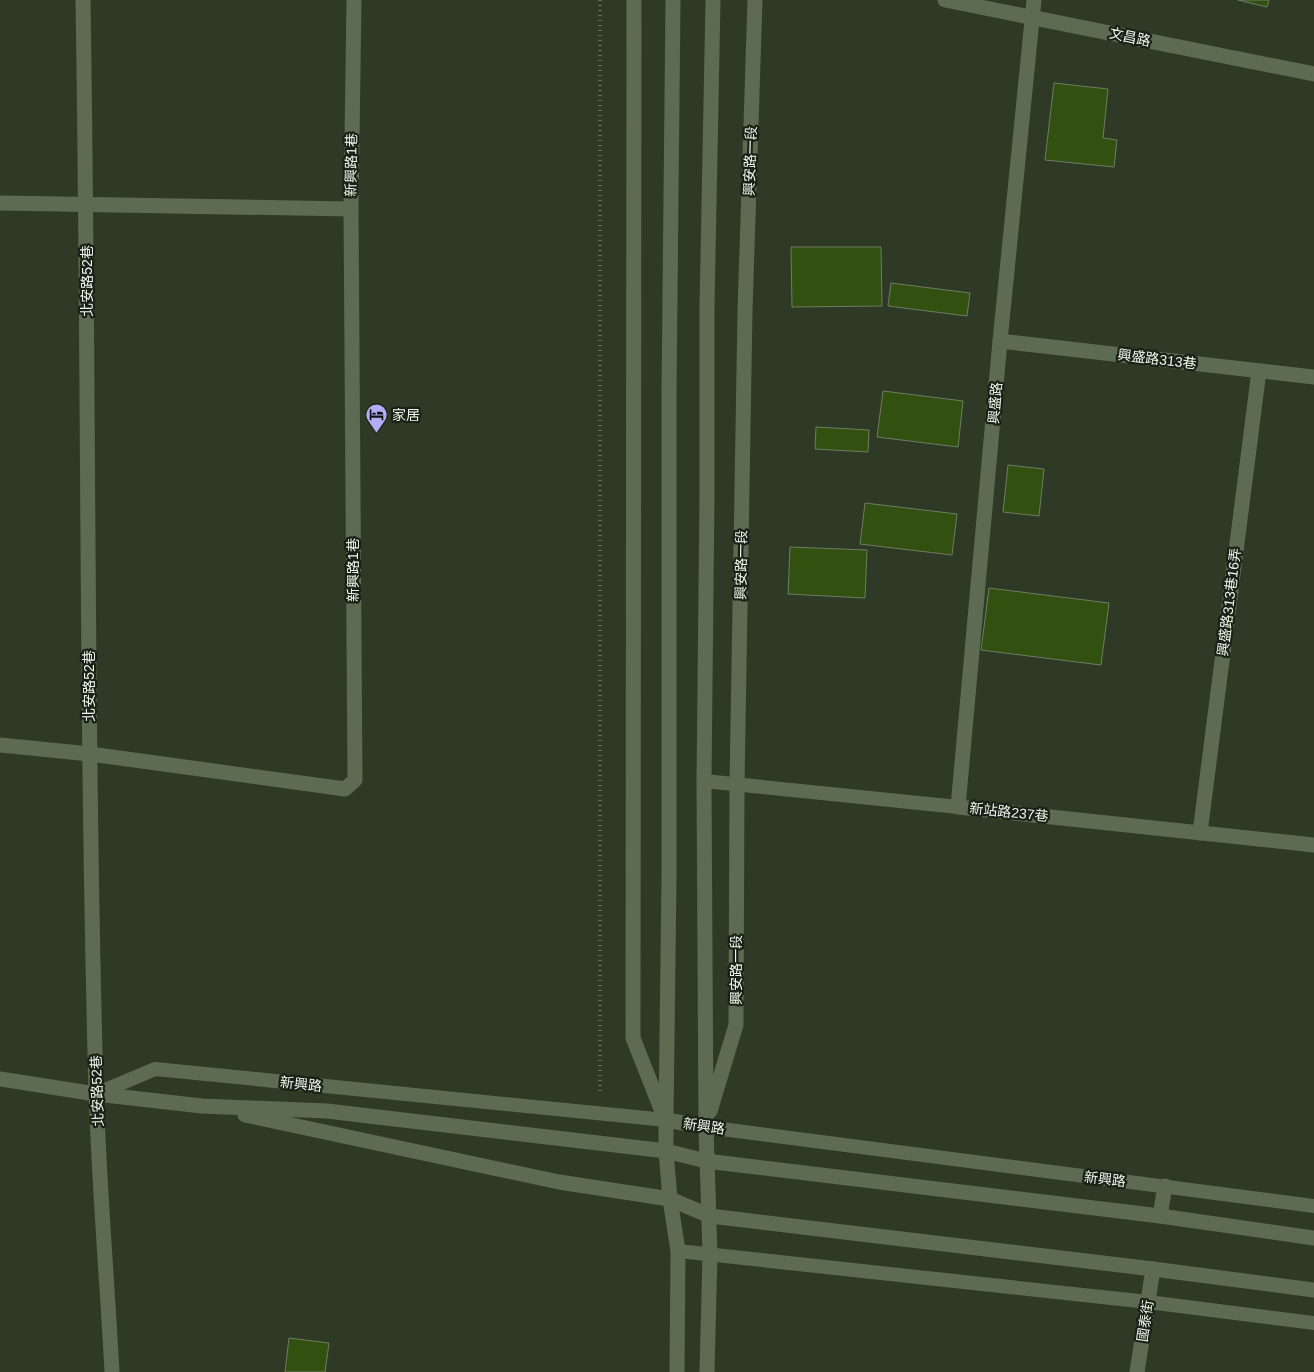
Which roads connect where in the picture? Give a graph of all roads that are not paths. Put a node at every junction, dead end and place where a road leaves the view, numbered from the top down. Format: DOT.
graph roads {
  1 [pos="83,0"];
  2 [pos="354,0"];
  3 [pos="634,0"];
  4 [pos="673,0"];
  5 [pos="713,0"];
  6 [pos="755,0"];
  7 [pos="946,0"];
  8 [pos="1034,0"];
  9 [pos="1032,17"];
  10 [pos="1314,74"];
  11 [pos="0,202"];
  12 [pos="86,204"];
  13 [pos="351,209"];
  14 [pos="1000,341"];
  15 [pos="1259,371"];
  16 [pos="1314,377"];
  17 [pos="0,746"];
  18 [pos="90,754"];
  19 [pos="704,780"];
  20 [pos="737,784"];
  21 [pos="958,807"];
  22 [pos="1200,832"];
  23 [pos="1314,845"];
  24 [pos="0,1079"];
  25 [pos="96,1094"];
  26 [pos="202,1106"];
  27 [pos="666,1120"];
  28 [pos="706,1127"];
  29 [pos="666,1151"];
  30 [pos="706,1161"];
  31 [pos="1165,1186"];
  32 [pos="670,1199"];
  33 [pos="1314,1206"];
  34 [pos="710,1216"];
  35 [pos="1160,1216"];
  36 [pos="1314,1238"];
  37 [pos="678,1252"];
  38 [pos="710,1254"];
  39 [pos="1153,1269"];
  40 [pos="1314,1290"];
  41 [pos="1148,1302"];
  42 [pos="1314,1323"];
  43 [pos="112,1372"];
  44 [pos="677,1372"];
  45 [pos="707,1372"];
  46 [pos="1137,1372"];
  1 -- 12 [label="street, 北安路52巷"];
  2 -- 13 [label="street, 新興路1巷"];
  3 -- 27 [label="street"];
  4 -- 27 [label="street"];
  5 -- 19 [label="street, 興安路一段"];
  6 -- 20 [label="street, 興安路一段"];
  7 -- 9 [label="street, 文昌路"];
  8 -- 9 [label="street, 興盛路"];
  9 -- 10 [label="street, 文昌路"];
  9 -- 14 [label="street, 興盛路"];
  11 -- 12 [label="street"];
  12 -- 13 [label="street"];
  12 -- 18 [label="street, 北安路52巷"];
  13 -- 18 [label="street, 新興路1巷"];
  14 -- 15 [label="street, 興盛路313巷"];
  14 -- 21 [label="street, 興盛路"];
  15 -- 16 [label="street, 興盛路313巷"];
  15 -- 22 [label="street, 興盛路313巷16弄"];
  17 -- 18 [label="street, 新興路1巷"];
  18 -- 25 [label="street, 北安路52巷"];
  19 -- 20 [label="lane, 新站路237巷"];
  19 -- 28 [label="street, 興安路一段"];
  20 -- 21 [label="lane, 新站路237巷"];
  20 -- 28 [label="street, 興安路一段"];
  21 -- 22 [label="street, 新站路237巷"];
  22 -- 23 [label="street, 新站路237巷"];
  24 -- 25 [label="street, 新興路"];
  25 -- 26 [label="street, 新興路"];
  25 -- 27 [label="lane, 新興路"];
  25 -- 43 [label="street, 北安路52巷"];
  26 -- 29 [label="street, 新興路"];
  26 -- 32 [label="street, 新興路"];
  27 -- 28 [label="street, 新興路"];
  27 -- 29 [label="street"];
  28 -- 30 [label="street, 興安路一段"];
  28 -- 31 [label="lane, 新興路"];
  29 -- 30 [label="street, 新興路"];
  29 -- 32 [label="street"];
  30 -- 34 [label="street, 興安路一段"];
  30 -- 35 [label="street, 新興路"];
  31 -- 33 [label="lane, 新興路"];
  31 -- 35 [label="street"];
  32 -- 34 [label="street, 新興路"];
  32 -- 37 [label="street"];
  34 -- 38 [label="street, 興安路一段"];
  34 -- 39 [label="street, 新興路"];
  35 -- 36 [label="street, 新興路"];
  37 -- 38 [label="lane"];
  37 -- 44 [label="street"];
  38 -- 41 [label="lane"];
  38 -- 45 [label="street, 興安路一段"];
  39 -- 40 [label="street, 新興路"];
  39 -- 41 [label="street, 國泰街"];
  41 -- 42 [label="lane"];
  41 -- 46 [label="street, 國泰街"];
}
